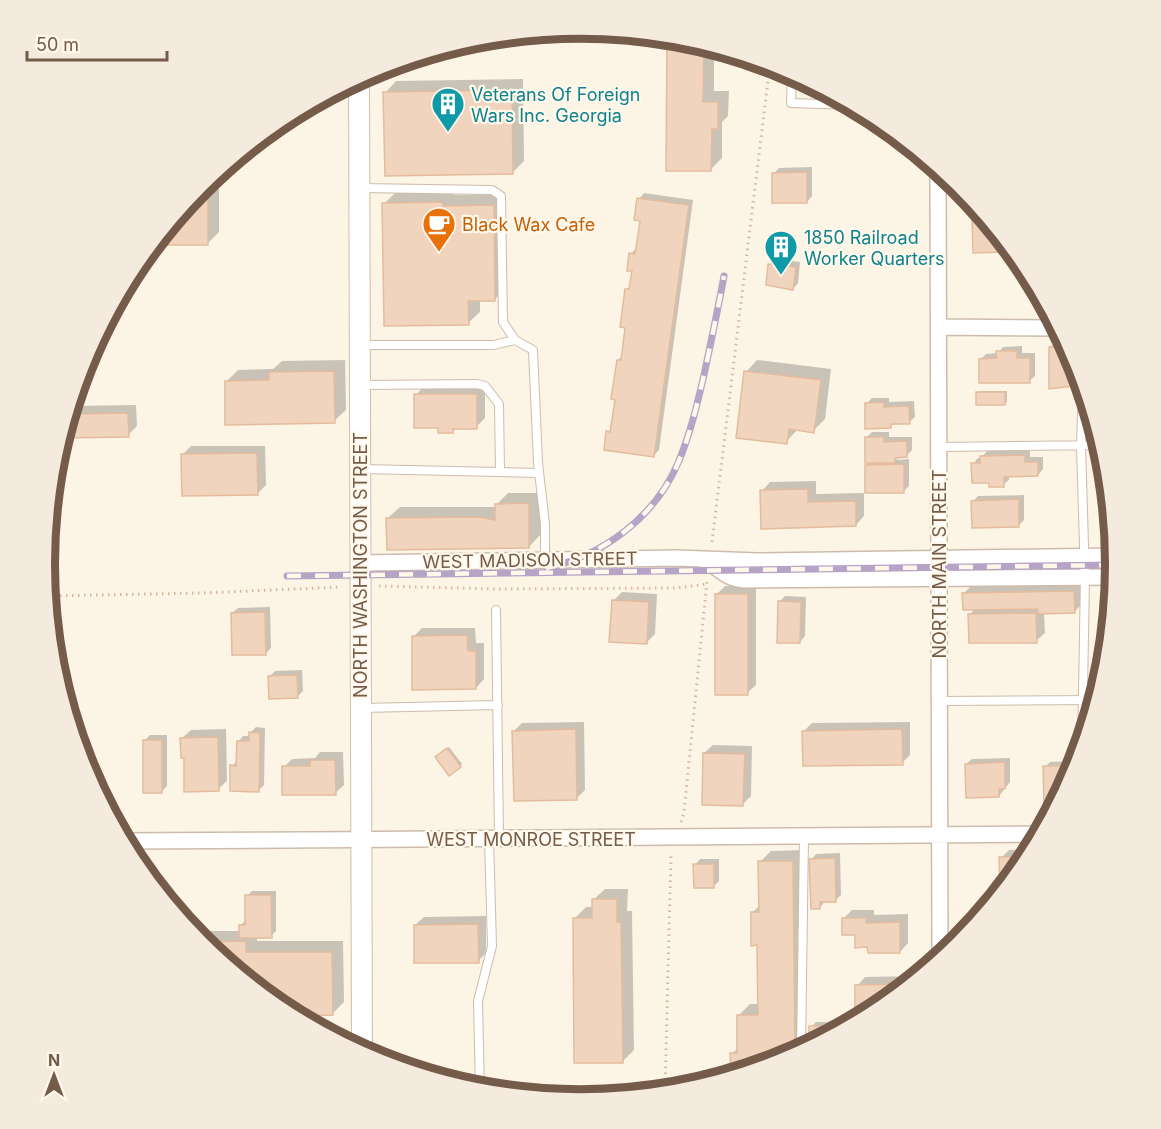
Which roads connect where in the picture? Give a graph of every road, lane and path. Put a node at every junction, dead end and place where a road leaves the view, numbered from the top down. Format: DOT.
graph roads {
  1 [pos="792,83"];
  2 [pos="359,88"];
  3 [pos="834,104"];
  4 [pos="938,180"];
  5 [pos="358,188"];
  6 [pos="939,327"];
  7 [pos="1050,328"];
  8 [pos="514,340"];
  9 [pos="360,345"];
  10 [pos="360,385"];
  11 [pos="1082,409"];
  12 [pos="1092,445"];
  13 [pos="1081,446"];
  14 [pos="938,447"];
  15 [pos="359,469"];
  16 [pos="500,472"];
  17 [pos="539,473"];
  18 [pos="1084,556"];
  19 [pos="1106,556"];
  20 [pos="704,559"];
  21 [pos="939,559"];
  22 [pos="545,560"];
  23 [pos="361,563"];
  24 [pos="1106,577"];
  25 [pos="1084,578"];
  26 [pos="939,579"];
  27 [pos="496,610"];
  28 [pos="1082,700"];
  29 [pos="1088,700"];
  30 [pos="939,701"];
  31 [pos="498,705"];
  32 [pos="361,708"];
  33 [pos="1082,720"];
  34 [pos="1031,834"];
  35 [pos="939,835"];
  36 [pos="804,836"];
  37 [pos="494,838"];
  38 [pos="361,840"];
  39 [pos="134,841"];
  40 [pos="940,948"];
  41 [pos="801,1041"];
  42 [pos="362,1042"];
  43 [pos="480,1080"];
  1 -- 3 [label="lane"];
  2 -- 5 [label="main road, NORTH WASHINGTON STREET"];
  4 -- 6 [label="street, NORTH MAIN STREET"];
  5 -- 8 [label="lane"];
  5 -- 9 [label="main road, NORTH WASHINGTON STREET"];
  6 -- 7 [label="street"];
  6 -- 14 [label="street, NORTH MAIN STREET"];
  8 -- 9 [label="lane"];
  8 -- 17 [label="lane"];
  9 -- 10 [label="main road, NORTH WASHINGTON STREET"];
  10 -- 15 [label="main road, NORTH WASHINGTON STREET"];
  10 -- 16 [label="lane"];
  11 -- 13 [label="lane"];
  12 -- 13 [label="lane"];
  13 -- 14 [label="lane"];
  13 -- 18 [label="lane"];
  14 -- 21 [label="street, NORTH MAIN STREET"];
  15 -- 16 [label="lane"];
  15 -- 23 [label="main road, NORTH WASHINGTON STREET"];
  16 -- 17 [label="lane"];
  17 -- 22 [label="lane"];
  18 -- 19 [label="street, WEST MADISON STREET"];
  18 -- 21 [label="street, WEST MADISON STREET"];
  18 -- 25 [label="lane"];
  20 -- 21 [label="street, WEST MADISON STREET"];
  20 -- 22 [label="street, WEST MADISON STREET"];
  20 -- 26 [label="street"];
  21 -- 26 [label="street, NORTH MAIN STREET"];
  22 -- 23 [label="street, WEST MADISON STREET"];
  23 -- 32 [label="main road, NORTH WASHINGTON STREET"];
  24 -- 25 [label="street"];
  25 -- 26 [label="street"];
  25 -- 28 [label="lane"];
  26 -- 30 [label="street, NORTH MAIN STREET"];
  27 -- 31 [label="lane"];
  28 -- 29 [label="lane"];
  28 -- 30 [label="lane"];
  28 -- 33 [label="lane"];
  30 -- 35 [label="street, NORTH MAIN STREET"];
  31 -- 32 [label="lane"];
  31 -- 37 [label="lane"];
  32 -- 38 [label="main road, NORTH WASHINGTON STREET"];
  34 -- 35 [label="street, WEST MONROE STREET"];
  35 -- 36 [label="street, WEST MONROE STREET"];
  35 -- 40 [label="street, NORTH MAIN STREET"];
  36 -- 37 [label="street, WEST MONROE STREET"];
  36 -- 41 [label="lane"];
  37 -- 38 [label="street, WEST MONROE STREET"];
  37 -- 43 [label="lane"];
  38 -- 39 [label="street, WEST MONROE STREET"];
  38 -- 42 [label="main road, NORTH WASHINGTON STREET"];
}
